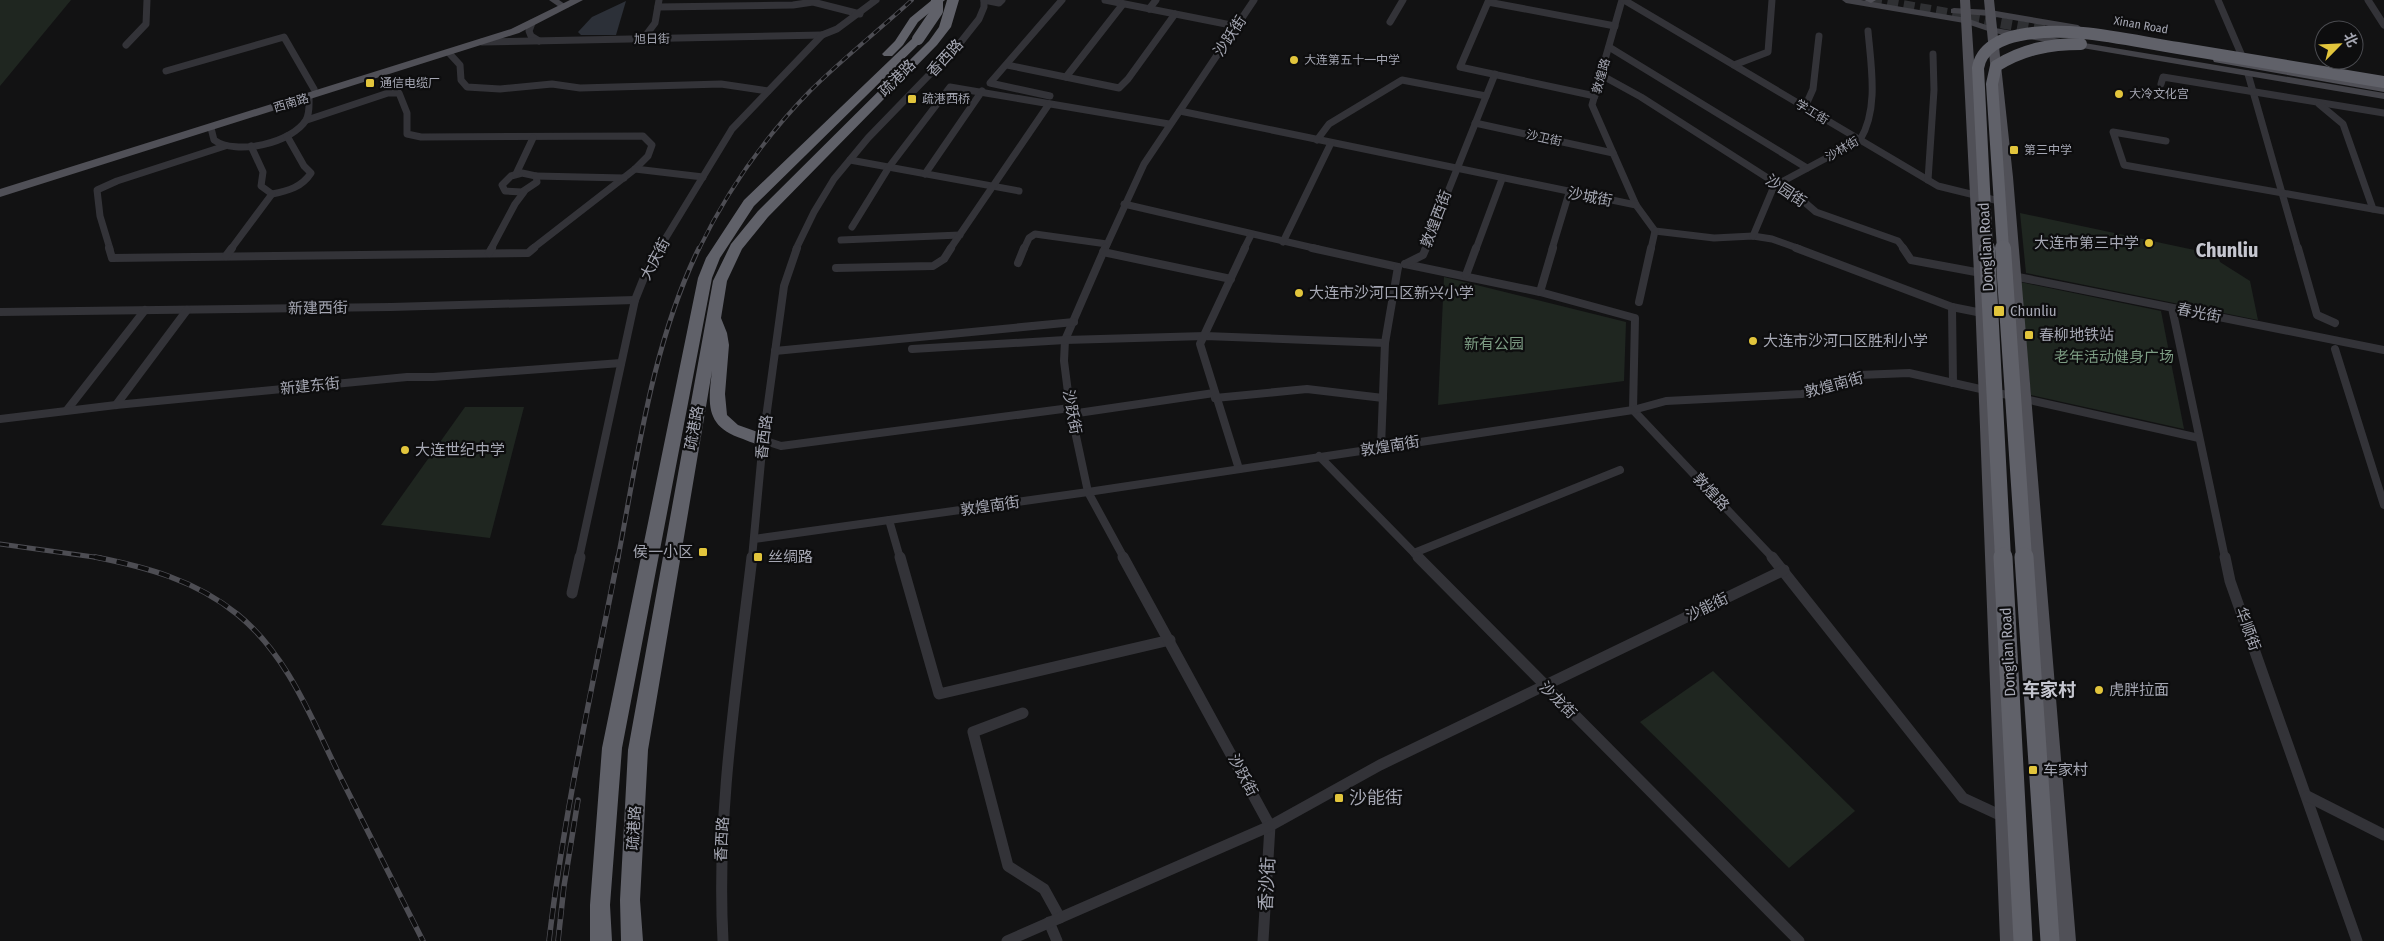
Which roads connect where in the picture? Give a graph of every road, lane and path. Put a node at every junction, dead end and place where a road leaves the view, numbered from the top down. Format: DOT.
graph roads {
  1 [pos="147,0"];
  2 [pos="578,0"];
  3 [pos="659,0"];
  4 [pos="876,0"];
  5 [pos="938,0"];
  6 [pos="952,0"];
  7 [pos="984,0"];
  8 [pos="1002,0"];
  9 [pos="1062,0"];
  10 [pos="1105,0"];
  11 [pos="1156,0"];
  12 [pos="1254,0"];
  13 [pos="1403,0"];
  14 [pos="1623,0"];
  15 [pos="1772,0"];
  16 [pos="1846,0"];
  17 [pos="1893,0"];
  18 [pos="1965,0"];
  19 [pos="1989,0"];
  20 [pos="2218,0"];
  21 [pos="2368,0"];
  22 [pos="814,1"];
  23 [pos="560,2"];
  24 [pos="1123,4"];
  25 [pos="658,7"];
  26 [pos="1149,9"];
  27 [pos="860,14"];
  28 [pos="1174,14"];
  29 [pos="1990,14"];
  30 [pos="1966,17"];
  31 [pos="1390,22"];
  32 [pos="532,23"];
  33 [pos="2384,25"];
  34 [pos="1236,26"];
  35 [pos="1615,26"];
  36 [pos="1994,30"];
  37 [pos="1868,31"];
  38 [pos="822,35"];
  39 [pos="1819,36"];
  40 [pos="643,39"];
  41 [pos="540,41"];
  42 [pos="925,41"];
  43 [pos="482,42"];
  44 [pos="126,45"];
  45 [pos="2128,45"];
  46 [pos="1609,46"];
  47 [pos="449,53"];
  48 [pos="1933,54"];
  49 [pos="2242,56"];
  50 [pos="1007,65"];
  51 [pos="1734,65"];
  52 [pos="2303,66"];
  53 [pos="2275,70"];
  54 [pos="166,71"];
  55 [pos="1495,74"];
  56 [pos="2248,74"];
  57 [pos="1601,76"];
  58 [pos="1066,77"];
  59 [pos="2161,84"];
  60 [pos="2384,88"];
  61 [pos="982,91"];
  62 [pos="768,92"];
  63 [pos="312,93"];
  64 [pos="2253,93"];
  65 [pos="1486,96"];
  66 [pos="1595,96"];
  67 [pos="1050,100"];
  68 [pos="2319,104"];
  69 [pos="1805,107"];
  70 [pos="1180,111"];
  71 [pos="2384,113"];
  72 [pos="307,120"];
  73 [pos="1475,123"];
  74 [pos="1169,124"];
  75 [pos="211,128"];
  76 [pos="287,136"];
  77 [pos="532,138"];
  78 [pos="1318,140"];
  79 [pos="1860,140"];
  80 [pos="2166,141"];
  81 [pos="1331,143"];
  82 [pos="225,146"];
  83 [pos="250,146"];
  84 [pos="1613,153"];
  85 [pos="850,160"];
  86 [pos="889,167"];
  87 [pos="1806,168"];
  88 [pos="635,169"];
  89 [pos="1456,169"];
  90 [pos="516,174"];
  91 [pos="925,174"];
  92 [pos="536,176"];
  93 [pos="703,177"];
  94 [pos="624,178"];
  95 [pos="1502,179"];
  96 [pos="1928,180"];
  97 [pos="1777,184"];
  98 [pos="0,186"];
  99 [pos="994,187"];
  100 [pos="1019,191"];
  101 [pos="524,192"];
  102 [pos="2283,192"];
  103 [pos="0,193"];
  104 [pos="1569,193"];
  105 [pos="272,194"];
  106 [pos="1977,196"];
  107 [pos="2009,203"];
  108 [pos="1124,204"];
  109 [pos="1636,205"];
  110 [pos="2373,209"];
  111 [pos="2384,210"];
  112 [pos="852,228"];
  113 [pos="1655,231"];
  114 [pos="960,235"];
  115 [pos="1251,236"];
  116 [pos="1753,236"];
  117 [pos="841,240"];
  118 [pos="1283,242"];
  119 [pos="1105,248"];
  120 [pos="489,253"];
  121 [pos="226,256"];
  122 [pos="713,258"];
  123 [pos="1018,263"];
  124 [pos="1401,266"];
  125 [pos="836,268"];
  126 [pos="1980,273"];
  127 [pos="1466,275"];
  128 [pos="2014,276"];
  129 [pos="1231,279"];
  130 [pos="1540,292"];
  131 [pos="635,300"];
  132 [pos="1639,302"];
  133 [pos="1952,307"];
  134 [pos="2172,308"];
  135 [pos="145,310"];
  136 [pos="187,310"];
  137 [pos="0,312"];
  138 [pos="1982,313"];
  139 [pos="713,317"];
  140 [pos="1074,322"];
  141 [pos="2335,323"];
  142 [pos="1205,336"];
  143 [pos="1065,340"];
  144 [pos="1385,343"];
  145 [pos="912,349"];
  146 [pos="2335,349"];
  147 [pos="2384,350"];
  148 [pos="775,351"];
  149 [pos="621,363"];
  150 [pos="1953,383"];
  151 [pos="1985,391"];
  152 [pos="1215,396"];
  153 [pos="1383,398"];
  154 [pos="2022,400"];
  155 [pos="116,405"];
  156 [pos="66,410"];
  157 [pos="1633,410"];
  158 [pos="1071,411"];
  159 [pos="0,419"];
  160 [pos="2199,438"];
  161 [pos="763,440"];
  162 [pos="1381,447"];
  163 [pos="1319,456"];
  164 [pos="1239,469"];
  165 [pos="1620,470"];
  166 [pos="1088,492"];
  167 [pos="2384,505"];
  168 [pos="889,520"];
  169 [pos="754,539"];
  170 [pos="1414,554"];
  171 [pos="1784,570"];
  172 [pos="572,594"];
  173 [pos="1170,640"];
  174 [pos="1544,686"];
  175 [pos="1023,713"];
  176 [pos="2307,796"];
  177 [pos="2004,817"];
  178 [pos="1270,826"];
  179 [pos="2384,835"];
  180 [pos="1054,920"];
  181 [pos="601,941"];
  182 [pos="632,941"];
  183 [pos="723,941"];
  184 [pos="1007,941"];
  185 [pos="1057,941"];
  186 [pos="1263,941"];
  187 [pos="1799,941"];
  188 [pos="2010,941"];
  189 [pos="2023,941"];
  190 [pos="2050,941"];
  191 [pos="2066,941"];
  192 [pos="2357,941"];
  1 -- 44 [label="street"];
  2 -- 23 [label="main road, 西南路"];
  3 -- 25 [label="street"];
  4 -- 27 [label="street, 大庆街"];
  5 -- 42 [label="highway, bridge"];
  5 -- 122 [label="highway"];
  6 -- 42 [label="highway, 疏港路"];
  7 -- 8 [label="street"];
  7 -- 85 [label="street, 香西路"];
  9 -- 50 [label="street"];
  10 -- 24 [label="street"];
  11 -- 26 [label="street"];
  12 -- 34 [label="street, 沙跃街"];
  13 -- 31 [label="street"];
  14 -- 35 [label="street, 敦煌路"];
  14 -- 51 [label="street, 学工街"];
  15 -- 51 [label="street"];
  16 -- 30 [label="main road, Xinan Road"];
  17 -- 30 [label="main road, Xinan Road"];
  18 -- 30 [label="main road"];
  19 -- 29 [label="main road"];
  20 -- 49 [label="street"];
  21 -- 33 [label="street"];
  22 -- 25 [label="street"];
  22 -- 27 [label="street"];
  23 -- 32 [label="main road, 西南路"];
  23 -- 63 [label="main road, 西南路"];
  24 -- 26 [label="street"];
  24 -- 58 [label="street"];
  25 -- 40 [label="street"];
  26 -- 28 [label="street"];
  27 -- 38 [label="street, 大庆街"];
  28 -- 34 [label="street"];
  28 -- 58 [label="street"];
  29 -- 30 [label="main road, Xinan Road"];
  29 -- 36 [label="main road"];
  29 -- 49 [label="main road, Xinan Road"];
  30 -- 36 [label="main road, Xinan Road"];
  30 -- 106 [label="main road"];
  32 -- 41 [label="street"];
  32 -- 43 [label="main road, 西南路"];
  34 -- 70 [label="street, 沙跃街"];
  35 -- 46 [label="street, 敦煌路"];
  35 -- 55 [label="street"];
  36 -- 56 [label="main road, Xinan Road"];
  36 -- 107 [label="main road"];
  37 -- 79 [label="street, 沙林街"];
  38 -- 40 [label="street, 旭日街"];
  38 -- 62 [label="street, 大庆街"];
  39 -- 69 [label="street"];
  40 -- 41 [label="street, 旭日街"];
  41 -- 43 [label="street, 旭日街"];
  42 -- 122 [label="highway"];
  42 -- 139 [label="highway, 疏港路"];
  43 -- 47 [label="main road, 西南路"];
  45 -- 53 [label="main road"];
  46 -- 57 [label="street, 敦煌路"];
  46 -- 87 [label="street"];
  47 -- 62 [label="street"];
  47 -- 63 [label="main road, 西南路"];
  48 -- 96 [label="street"];
  49 -- 52 [label="main road, Xinan Road"];
  49 -- 53 [label="main road"];
  50 -- 58 [label="street"];
  50 -- 67 [label="street"];
  51 -- 69 [label="street, 学工街"];
  52 -- 53 [label="main road"];
  52 -- 60 [label="main road, Xinan Road"];
  53 -- 56 [label="main road"];
  53 -- 60 [label="main road"];
  53 -- 60 [label="main road"];
  54 -- 63 [label="street"];
  55 -- 65 [label="street, 敦煌西街"];
  55 -- 66 [label="street"];
  56 -- 60 [label="main road, Xinan Road"];
  56 -- 64 [label="street"];
  57 -- 66 [label="street, 敦煌路"];
  57 -- 97 [label="street, 沙园街"];
  59 -- 64 [label="street"];
  60 -- 189 [label="highway, Donglian Road, bridge"];
  60 -- 190 [label="highway, Donglian Road, bridge"];
  61 -- 67 [label="street"];
  61 -- 86 [label="street"];
  61 -- 91 [label="street"];
  62 -- 93 [label="street, 大庆街"];
  63 -- 72 [label="street"];
  63 -- 75 [label="main road, 西南路"];
  63 -- 98 [label="main road, 西南路"];
  64 -- 68 [label="street"];
  64 -- 102 [label="street"];
  65 -- 73 [label="street, 敦煌西街"];
  65 -- 78 [label="street"];
  66 -- 84 [label="street, 敦煌路"];
  67 -- 74 [label="street"];
  67 -- 99 [label="street"];
  68 -- 71 [label="street"];
  68 -- 110 [label="street"];
  69 -- 79 [label="street, 学工街"];
  70 -- 74 [label="street, 沙跃街"];
  70 -- 78 [label="street, 沙城街"];
  72 -- 76 [label="street"];
  72 -- 77 [label="street"];
  73 -- 84 [label="street, 沙卫街"];
  73 -- 89 [label="street, 敦煌西街"];
  74 -- 108 [label="street, 沙跃街"];
  75 -- 82 [label="street"];
  75 -- 103 [label="main road, 西南路"];
  76 -- 83 [label="street"];
  76 -- 105 [label="street"];
  77 -- 88 [label="street"];
  77 -- 90 [label="street"];
  78 -- 81 [label="street, 沙城街"];
  79 -- 87 [label="street, 沙林街"];
  79 -- 96 [label="street, 学工街"];
  80 -- 102 [label="street"];
  81 -- 89 [label="street, 沙城街"];
  81 -- 118 [label="street"];
  82 -- 83 [label="street"];
  82 -- 121 [label="street"];
  83 -- 105 [label="street"];
  84 -- 109 [label="street, 敦煌路"];
  85 -- 86 [label="street"];
  85 -- 148 [label="street, 香西路"];
  86 -- 91 [label="street"];
  86 -- 112 [label="street"];
  87 -- 97 [label="street, 沙林街"];
  88 -- 93 [label="street"];
  88 -- 94 [label="street"];
  89 -- 95 [label="street, 沙城街"];
  89 -- 124 [label="street, 敦煌西街"];
  90 -- 92 [label="street"];
  90 -- 101 [label="street"];
  91 -- 99 [label="street"];
  92 -- 94 [label="street"];
  92 -- 101 [label="street"];
  93 -- 131 [label="street, 大庆街"];
  94 -- 120 [label="street"];
  95 -- 104 [label="street, 沙城街"];
  95 -- 127 [label="street"];
  96 -- 106 [label="street, 学工街"];
  97 -- 116 [label="street"];
  97 -- 126 [label="street, 沙园街"];
  99 -- 100 [label="street"];
  99 -- 114 [label="street"];
  101 -- 120 [label="street"];
  102 -- 110 [label="street"];
  102 -- 141 [label="street"];
  104 -- 109 [label="street, 沙城街"];
  104 -- 130 [label="street"];
  105 -- 121 [label="street"];
  106 -- 107 [label="street, 学工街"];
  106 -- 126 [label="main road"];
  107 -- 128 [label="main road"];
  108 -- 115 [label="street"];
  108 -- 119 [label="street, 沙跃街"];
  109 -- 113 [label="street"];
  110 -- 111 [label="street"];
  113 -- 116 [label="street"];
  113 -- 132 [label="street"];
  114 -- 117 [label="street"];
  114 -- 125 [label="street"];
  115 -- 118 [label="street"];
  115 -- 129 [label="street"];
  116 -- 133 [label="street"];
  118 -- 124 [label="street"];
  119 -- 123 [label="street"];
  119 -- 129 [label="street"];
  119 -- 140 [label="street, 沙跃街"];
  120 -- 121 [label="street"];
  122 -- 181 [label="highway"];
  124 -- 127 [label="street"];
  124 -- 144 [label="street"];
  126 -- 138 [label="main road"];
  127 -- 130 [label="street"];
  128 -- 134 [label="street, 春光街"];
  128 -- 154 [label="main road"];
  129 -- 142 [label="street"];
  130 -- 157 [label="street"];
  131 -- 136 [label="street, 新建西街"];
  131 -- 149 [label="street, 大庆街"];
  133 -- 138 [label="street"];
  133 -- 150 [label="street"];
  134 -- 147 [label="street, 春光街"];
  134 -- 160 [label="street, 华顺街"];
  135 -- 136 [label="street, 新建西街"];
  135 -- 137 [label="street, 新建西街"];
  135 -- 156 [label="street"];
  136 -- 155 [label="street"];
  138 -- 151 [label="main road"];
  139 -- 161 [label="highway"];
  139 -- 182 [label="highway, 疏港路"];
  140 -- 143 [label="street, 沙跃街"];
  140 -- 148 [label="street"];
  142 -- 143 [label="street"];
  142 -- 144 [label="street"];
  142 -- 152 [label="street"];
  143 -- 145 [label="street"];
  143 -- 158 [label="street, 沙跃街"];
  144 -- 153 [label="street"];
  146 -- 167 [label="street"];
  148 -- 161 [label="street, 香西路"];
  149 -- 155 [label="street, 新建东街"];
  149 -- 172 [label="street, 大庆街"];
  150 -- 151 [label="street, 敦煌南街"];
  150 -- 157 [label="street, 敦煌南街"];
  151 -- 154 [label="street, 敦煌南街"];
  151 -- 177 [label="main road"];
  152 -- 153 [label="street"];
  152 -- 158 [label="street"];
  152 -- 164 [label="street"];
  153 -- 162 [label="street"];
  154 -- 160 [label="street, 敦煌南街"];
  154 -- 191 [label="main road"];
  155 -- 156 [label="street, 新建东街"];
  156 -- 159 [label="street, 新建东街"];
  157 -- 162 [label="street, 敦煌南街"];
  157 -- 171 [label="street, 敦煌路"];
  158 -- 161 [label="street"];
  158 -- 166 [label="street, 沙跃街"];
  160 -- 176 [label="street, 华顺街"];
  161 -- 169 [label="street, 香西路"];
  162 -- 163 [label="street, 敦煌南街"];
  163 -- 164 [label="street, 敦煌南街"];
  163 -- 170 [label="street, 沙龙街"];
  164 -- 166 [label="street, 敦煌南街"];
  165 -- 170 [label="street"];
  166 -- 168 [label="street, 敦煌南街"];
  166 -- 173 [label="street, 沙跃街"];
  168 -- 169 [label="street, 敦煌南街"];
  168 -- 173 [label="street"];
  169 -- 183 [label="street, 香西路"];
  170 -- 174 [label="street, 沙龙街"];
  171 -- 174 [label="street, 沙能街"];
  171 -- 177 [label="street, 敦煌路"];
  173 -- 178 [label="street, 沙跃街"];
  174 -- 178 [label="street, 沙能街"];
  174 -- 187 [label="street, 沙龙街"];
  175 -- 180 [label="street"];
  176 -- 179 [label="street"];
  176 -- 192 [label="street, 华顺街"];
  177 -- 188 [label="main road"];
  178 -- 180 [label="street, 沙能街"];
  178 -- 186 [label="street, 香沙街"];
  180 -- 184 [label="street, 沙能街"];
  180 -- 185 [label="street"];
}
